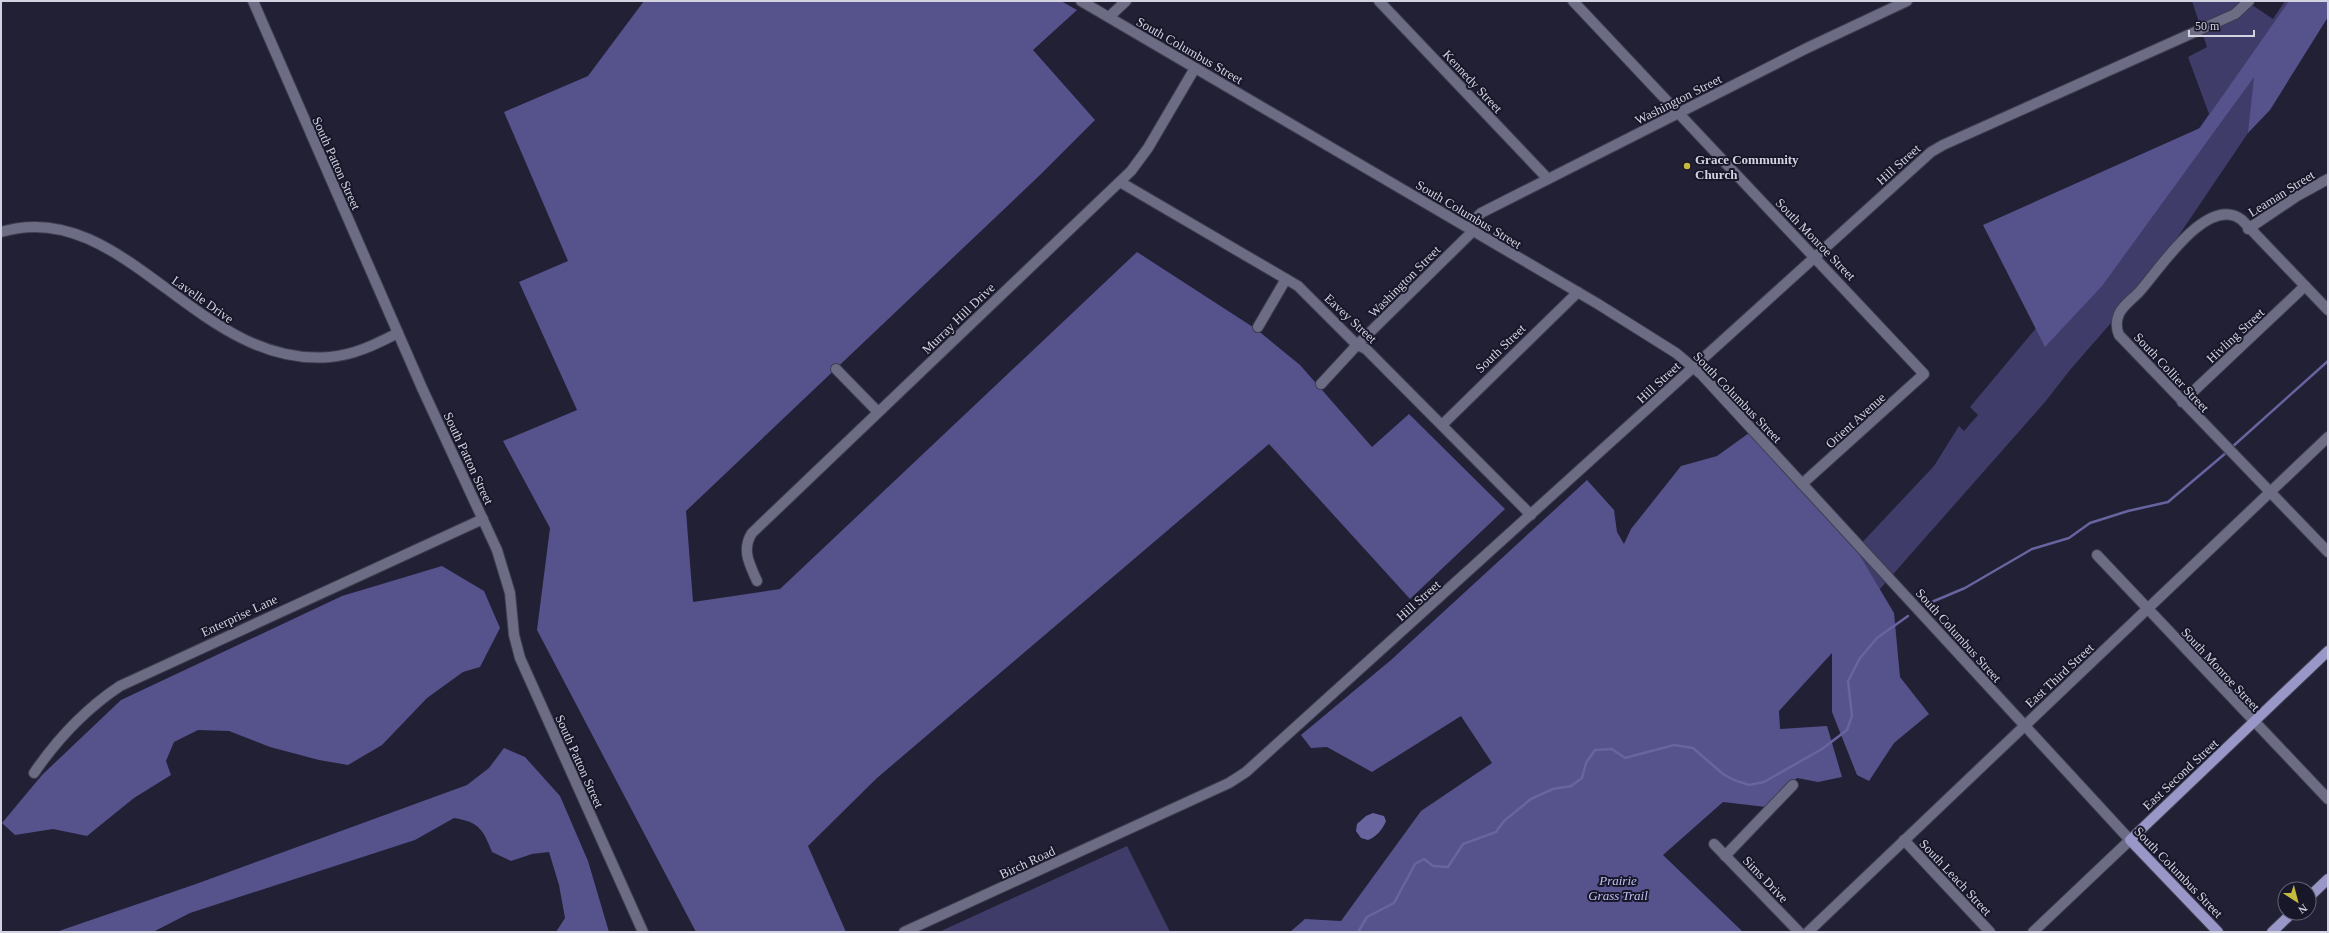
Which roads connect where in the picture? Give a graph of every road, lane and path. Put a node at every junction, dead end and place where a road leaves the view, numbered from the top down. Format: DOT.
graph roads {
  1 [pos="252,1"];
  2 [pos="1081,1"];
  3 [pos="1126,1"];
  4 [pos="1379,1"];
  5 [pos="1573,1"];
  6 [pos="1907,1"];
  7 [pos="2249,1"];
  8 [pos="1108,17"];
  9 [pos="1195,68"];
  10 [pos="1678,112"];
  11 [pos="1548,179"];
  12 [pos="2328,179"];
  13 [pos="1120,182"];
  14 [pos="2248,229"];
  15 [pos="1472,230"];
  16 [pos="1,232"];
  17 [pos="1815,257"];
  18 [pos="1286,279"];
  19 [pos="2305,286"];
  20 [pos="1578,292"];
  21 [pos="2328,310"];
  22 [pos="1258,328"];
  23 [pos="398,333"];
  24 [pos="1358,345"];
  25 [pos="1694,367"];
  26 [pos="836,369"];
  27 [pos="1924,374"];
  28 [pos="1321,384"];
  29 [pos="2182,402"];
  30 [pos="878,412"];
  31 [pos="1442,425"];
  32 [pos="2328,437"];
  33 [pos="1802,484"];
  34 [pos="2271,492"];
  35 [pos="1531,515"];
  36 [pos="483,519"];
  37 [pos="2328,552"];
  38 [pos="2097,555"];
  39 [pos="757,581"];
  40 [pos="2147,609"];
  41 [pos="2328,651"];
  42 [pos="2254,722"];
  43 [pos="2024,726"];
  44 [pos="34,773"];
  45 [pos="1793,785"];
  46 [pos="2328,799"];
  47 [pos="1160,814"];
  48 [pos="1904,840"];
  49 [pos="2130,840"];
  50 [pos="1714,844"];
  51 [pos="1725,856"];
  52 [pos="2328,879"];
  53 [pos="2317,889"];
  54 [pos="2284,921"];
  55 [pos="643,932"];
  56 [pos="904,932"];
  57 [pos="1799,932"];
  58 [pos="1808,932"];
  59 [pos="1990,932"];
  60 [pos="2033,932"];
  61 [pos="2218,932"];
  62 [pos="2272,932"];
  1 -- 23 [label="street, South Patton Street"];
  2 -- 8 [label="street, South Columbus Street"];
  3 -- 8 [label="street"];
  4 -- 11 [label="street, Kennedy Street"];
  5 -- 10 [label="street, South Monroe Street"];
  6 -- 10 [label="street, Washington Street"];
  7 -- 17 [label="street, Hill Street"];
  8 -- 9 [label="street, South Columbus Street"];
  9 -- 13 [label="street, Murray Hill Drive"];
  9 -- 15 [label="street, South Columbus Street"];
  10 -- 11 [label="street, Washington Street"];
  10 -- 17 [label="street, South Monroe Street"];
  11 -- 15 [label="street, Washington Street"];
  12 -- 14 [label="street, Leaman Street"];
  13 -- 18 [label="street, Eavey Street"];
  13 -- 30 [label="street, Murray Hill Drive"];
  14 -- 19 [label="street, South Collier Street"];
  14 -- 29 [label="street, South Collier Street"];
  15 -- 20 [label="street, South Columbus Street"];
  15 -- 24 [label="street, Washington Street"];
  16 -- 23 [label="street, Lavelle Drive"];
  17 -- 25 [label="street, Hill Street"];
  17 -- 27 [label="street, South Monroe Street"];
  18 -- 22 [label="street"];
  18 -- 24 [label="street, Eavey Street"];
  19 -- 21 [label="street, South Collier Street"];
  19 -- 29 [label="street, Hivling Street"];
  20 -- 25 [label="street, South Columbus Street"];
  20 -- 31 [label="street, South Street"];
  23 -- 36 [label="street, South Patton Street"];
  24 -- 28 [label="street, Washington Street"];
  24 -- 31 [label="street, Eavey Street"];
  25 -- 33 [label="street, South Columbus Street"];
  25 -- 35 [label="street, Hill Street"];
  26 -- 30 [label="street"];
  27 -- 33 [label="street, Orient Avenue"];
  29 -- 34 [label="street, South Collier Street"];
  30 -- 39 [label="street, Murray Hill Drive"];
  31 -- 35 [label="street, Eavey Street"];
  32 -- 34 [label="street, East Third Street"];
  33 -- 43 [label="street, South Columbus Street"];
  34 -- 37 [label="street, South Collier Street"];
  34 -- 40 [label="street, East Third Street"];
  35 -- 47 [label="street, Hill Street"];
  36 -- 44 [label="street, Enterprise Lane"];
  36 -- 55 [label="street, South Patton Street"];
  38 -- 40 [label="street, South Monroe Street"];
  40 -- 42 [label="street, South Monroe Street"];
  40 -- 43 [label="street, East Third Street"];
  41 -- 42 [label="main road, East Second Street"];
  42 -- 46 [label="street, South Monroe Street"];
  42 -- 49 [label="main road, East Second Street"];
  43 -- 48 [label="street, East Third Street"];
  43 -- 49 [label="street, South Columbus Street"];
  45 -- 51 [label="street"];
  47 -- 56 [label="street, Birch Road"];
  48 -- 58 [label="street, East Third Street"];
  48 -- 59 [label="street, South Leach Street"];
  49 -- 60 [label="street, East Second Street"];
  49 -- 61 [label="main road, South Columbus Street"];
  50 -- 51 [label="street, Sims Drive"];
  51 -- 57 [label="street, Sims Drive"];
  52 -- 53 [label="main road"];
  54 -- 62 [label="main road"];
}
